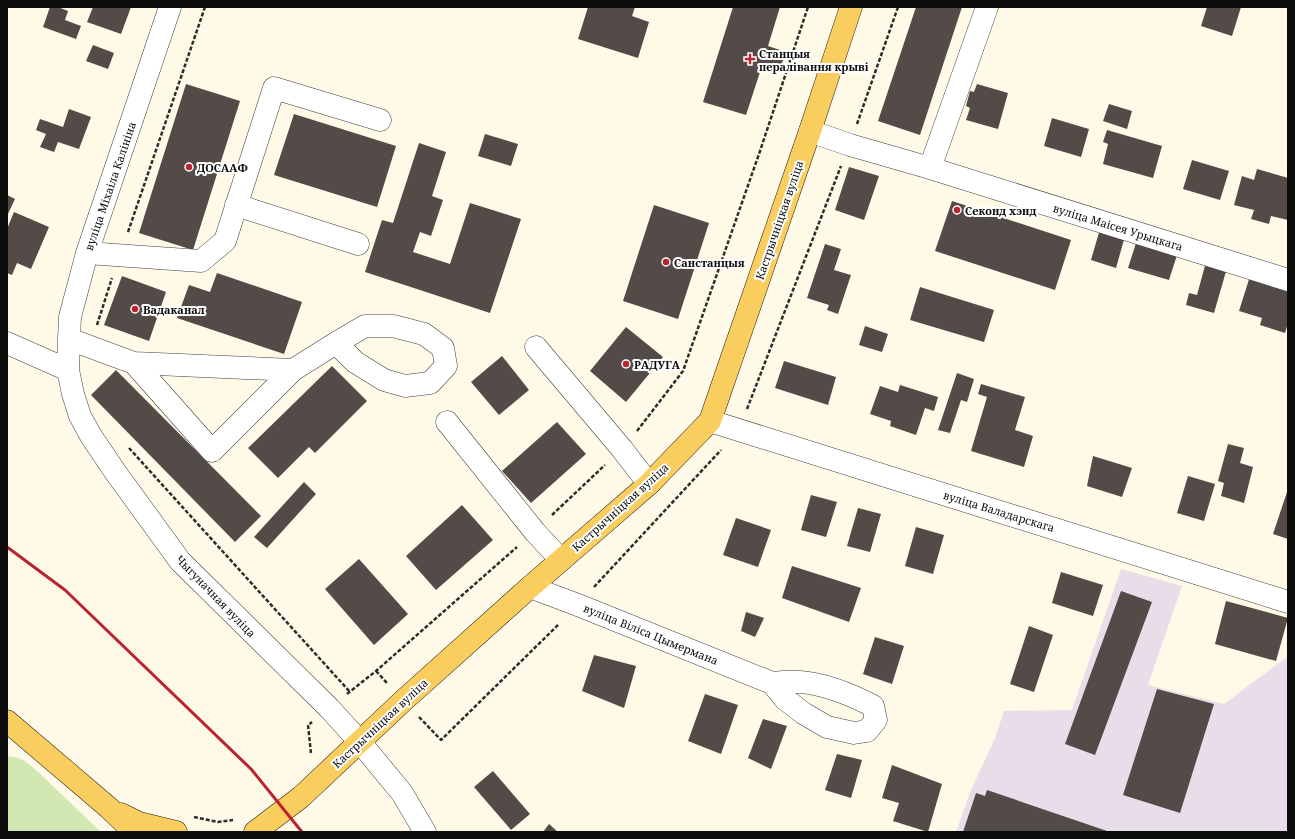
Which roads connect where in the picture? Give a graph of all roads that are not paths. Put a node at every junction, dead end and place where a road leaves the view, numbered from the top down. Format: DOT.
graph roads {
  1 [pos="170,7"];
  2 [pos="851,7"];
  3 [pos="986,7"];
  4 [pos="380,120"];
  5 [pos="810,131"];
  6 [pos="930,168"];
  7 [pos="236,205"];
  8 [pos="358,244"];
  9 [pos="87,253"];
  10 [pos="1288,280"];
  11 [pos="69,339"];
  12 [pos="7,343"];
  13 [pos="336,343"];
  14 [pos="536,347"];
  15 [pos="134,363"];
  16 [pos="68,370"];
  17 [pos="293,370"];
  18 [pos="710,421"];
  19 [pos="447,422"];
  20 [pos="649,484"];
  21 [pos="561,560"];
  22 [pos="530,586"];
  23 [pos="1288,602"];
  24 [pos="772,683"];
  25 [pos="7,721"];
  26 [pos="360,742"];
  27 [pos="109,808"];
  28 [pos="134,832"];
  29 [pos="176,832"];
  30 [pos="255,832"];
  31 [pos="425,832"];
  1 -- 9 [label="street, вуліца Міхаіла Калініна"];
  2 -- 5 [label="main road, Кастрычніцкая вуліца"];
  3 -- 6 [label="street"];
  4 -- 7 [label="street"];
  5 -- 6 [label="street, вуліца Маісея Урыцкага"];
  5 -- 18 [label="main road, Кастрычніцкая вуліца"];
  6 -- 10 [label="street, вуліца Маісея Урыцкага"];
  7 -- 8 [label="street"];
  7 -- 9 [label="street"];
  9 -- 11 [label="street, вуліца Міхаіла Калініна"];
  11 -- 15 [label="street"];
  11 -- 16 [label="street, вуліца Міхаіла Калініна"];
  12 -- 16 [label="street"];
  13 -- 17 [label="street"];
  14 -- 20 [label="street"];
  15 -- 17 [label="street"];
  15 -- 17 [label="street"];
  16 -- 26 [label="street, Чыгуначная вуліца"];
  18 -- 20 [label="main road, Кастрычніцкая вуліца"];
  18 -- 23 [label="street, вуліца Валадарскага"];
  19 -- 21 [label="street"];
  20 -- 21 [label="main road, Кастрычніцкая вуліца"];
  21 -- 22 [label="main road, Кастрычніцкая вуліца"];
  22 -- 24 [label="street, вуліца Віліса Цымермана"];
  22 -- 26 [label="main road, Кастрычніцкая вуліца"];
  25 -- 27 [label="main road"];
  26 -- 30 [label="main road, Кастрычніцкая вуліца"];
  26 -- 31 [label="street, Чыгуначная вуліца"];
  27 -- 28 [label="main road"];
  27 -- 29 [label="main road"];
}
